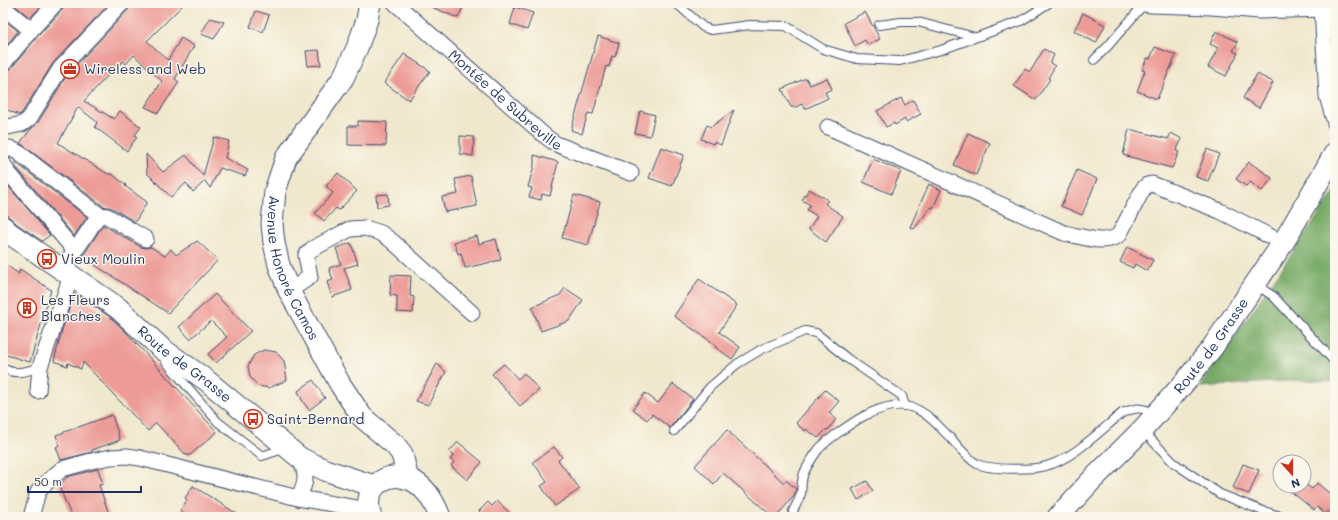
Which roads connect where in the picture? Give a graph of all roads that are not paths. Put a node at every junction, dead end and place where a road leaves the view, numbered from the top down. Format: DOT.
graph roads {
  1 [pos="56,3"];
  2 [pos="122,3"];
  3 [pos="370,3"];
  4 [pos="396,3"];
  5 [pos="676,3"];
  6 [pos="1049,3"];
  7 [pos="1142,3"];
  8 [pos="1326,6"];
  9 [pos="3,7"];
  10 [pos="879,25"];
  11 [pos="31,30"];
  12 [pos="975,37"];
  13 [pos="1094,60"];
  14 [pos="3,64"];
  15 [pos="1335,124"];
  16 [pos="828,127"];
  17 [pos="3,128"];
  18 [pos="3,151"];
  19 [pos="1335,153"];
  20 [pos="3,163"];
  21 [pos="631,173"];
  22 [pos="99,215"];
  23 [pos="5,234"];
  24 [pos="146,239"];
  25 [pos="1283,243"];
  26 [pos="75,251"];
  27 [pos="66,272"];
  28 [pos="1255,284"];
  29 [pos="289,291"];
  30 [pos="472,313"];
  31 [pos="1335,362"];
  32 [pos="40,367"];
  33 [pos="3,368"];
  34 [pos="38,391"];
  35 [pos="905,406"];
  36 [pos="1156,414"];
  37 [pos="1142,430"];
  38 [pos="674,431"];
  39 [pos="293,453"];
  40 [pos="405,478"];
  41 [pos="374,486"];
  42 [pos="298,498"];
  43 [pos="793,510"];
  44 [pos="370,514"];
  45 [pos="31,517"];
  46 [pos="440,517"];
  47 [pos="1058,517"];
  48 [pos="1284,517"];
  1 -- 11 [label="street"];
  2 -- 17 [label="street"];
  3 -- 29 [label="main road, Avenue Honoré Camos"];
  4 -- 21 [label="street, Montée de Subreville"];
  5 -- 12 [label="lane"];
  6 -- 12 [label="lane"];
  7 -- 8 [label="street"];
  7 -- 13 [label="lane"];
  8 -- 15 [label="street"];
  9 -- 11 [label="street"];
  10 -- 12 [label="lane"];
  11 -- 14 [label="street"];
  16 -- 25 [label="street"];
  18 -- 22 [label="street"];
  19 -- 25 [label="main road, Route de Grasse"];
  20 -- 26 [label="street"];
  22 -- 24 [label="street"];
  22 -- 26 [label="street"];
  23 -- 27 [label="main road, Route de Grasse"];
  25 -- 28 [label="main road, Route de Grasse"];
  26 -- 27 [label="street"];
  27 -- 32 [label="street"];
  27 -- 39 [label="main road, Route de Grasse"];
  28 -- 31 [label="lane"];
  28 -- 36 [label="main road, Route de Grasse"];
  29 -- 30 [label="street"];
  29 -- 40 [label="main road, Avenue Honoré Camos"];
  32 -- 33 [label="lane"];
  32 -- 34 [label="street"];
  35 -- 36 [label="lane"];
  35 -- 38 [label="lane"];
  35 -- 43 [label="lane"];
  36 -- 37 [label="main road, Route de Grasse"];
  37 -- 47 [label="main road, Route de Grasse"];
  37 -- 48 [label="lane"];
  39 -- 41 [label="main road, Route de Grasse"];
  39 -- 42 [label="street"];
  40 -- 41 [label="main road"];
  40 -- 46 [label="main road"];
  41 -- 44 [label="main road"];
  42 -- 44 [label="street"];
  42 -- 45 [label="street"];
}
